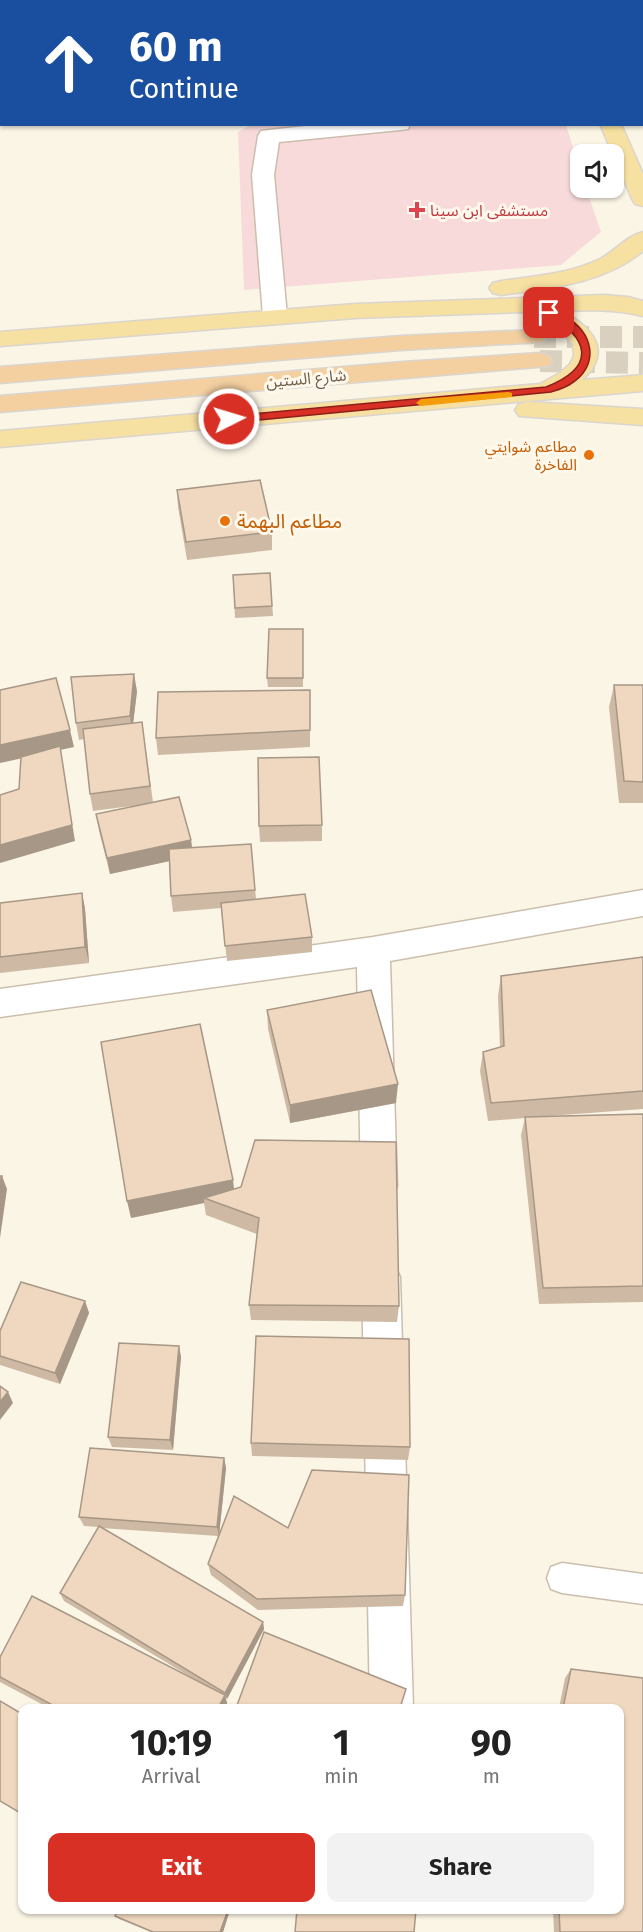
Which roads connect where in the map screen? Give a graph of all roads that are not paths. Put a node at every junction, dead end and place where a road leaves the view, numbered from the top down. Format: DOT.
graph roads {
  1 [pos="378,126"];
  2 [pos="611,126"];
  3 [pos="643,199"];
  4 [pos="643,239"];
  5 [pos="504,306"];
  6 [pos="643,309"];
  7 [pos="355,311"];
  8 [pos="275,316"];
  9 [pos="534,337"];
  10 [pos="0,339"];
  11 [pos="540,361"];
  12 [pos="0,375"];
  13 [pos="643,383"];
  14 [pos="529,393"];
  15 [pos="0,404"];
  16 [pos="413,404"];
  17 [pos="643,417"];
  18 [pos="0,439"];
  19 [pos="643,903"];
  20 [pos="373,951"];
  21 [pos="0,1003"];
  22 [pos="561,1578"];
  23 [pos="643,1589"];
  24 [pos="392,1704"];
  1 -- 8 [label="street"];
  2 -- 3 [label="main road"];
  4 -- 7 [label="main road"];
  5 -- 6 [label="main road"];
  5 -- 7 [label="main road"];
  5 -- 14 [label="main road"];
  7 -- 8 [label="main road"];
  8 -- 10 [label="main road"];
  9 -- 12 [label="highway, شارع الستين"];
  11 -- 15 [label="highway, شارع الستين"];
  13 -- 14 [label="main road"];
  14 -- 16 [label="main road, شارع الستين"];
  16 -- 17 [label="main road"];
  16 -- 18 [label="main road, شارع الستين"];
  19 -- 20 [label="street"];
  20 -- 21 [label="street"];
  20 -- 24 [label="street"];
  22 -- 23 [label="lane"];
}
